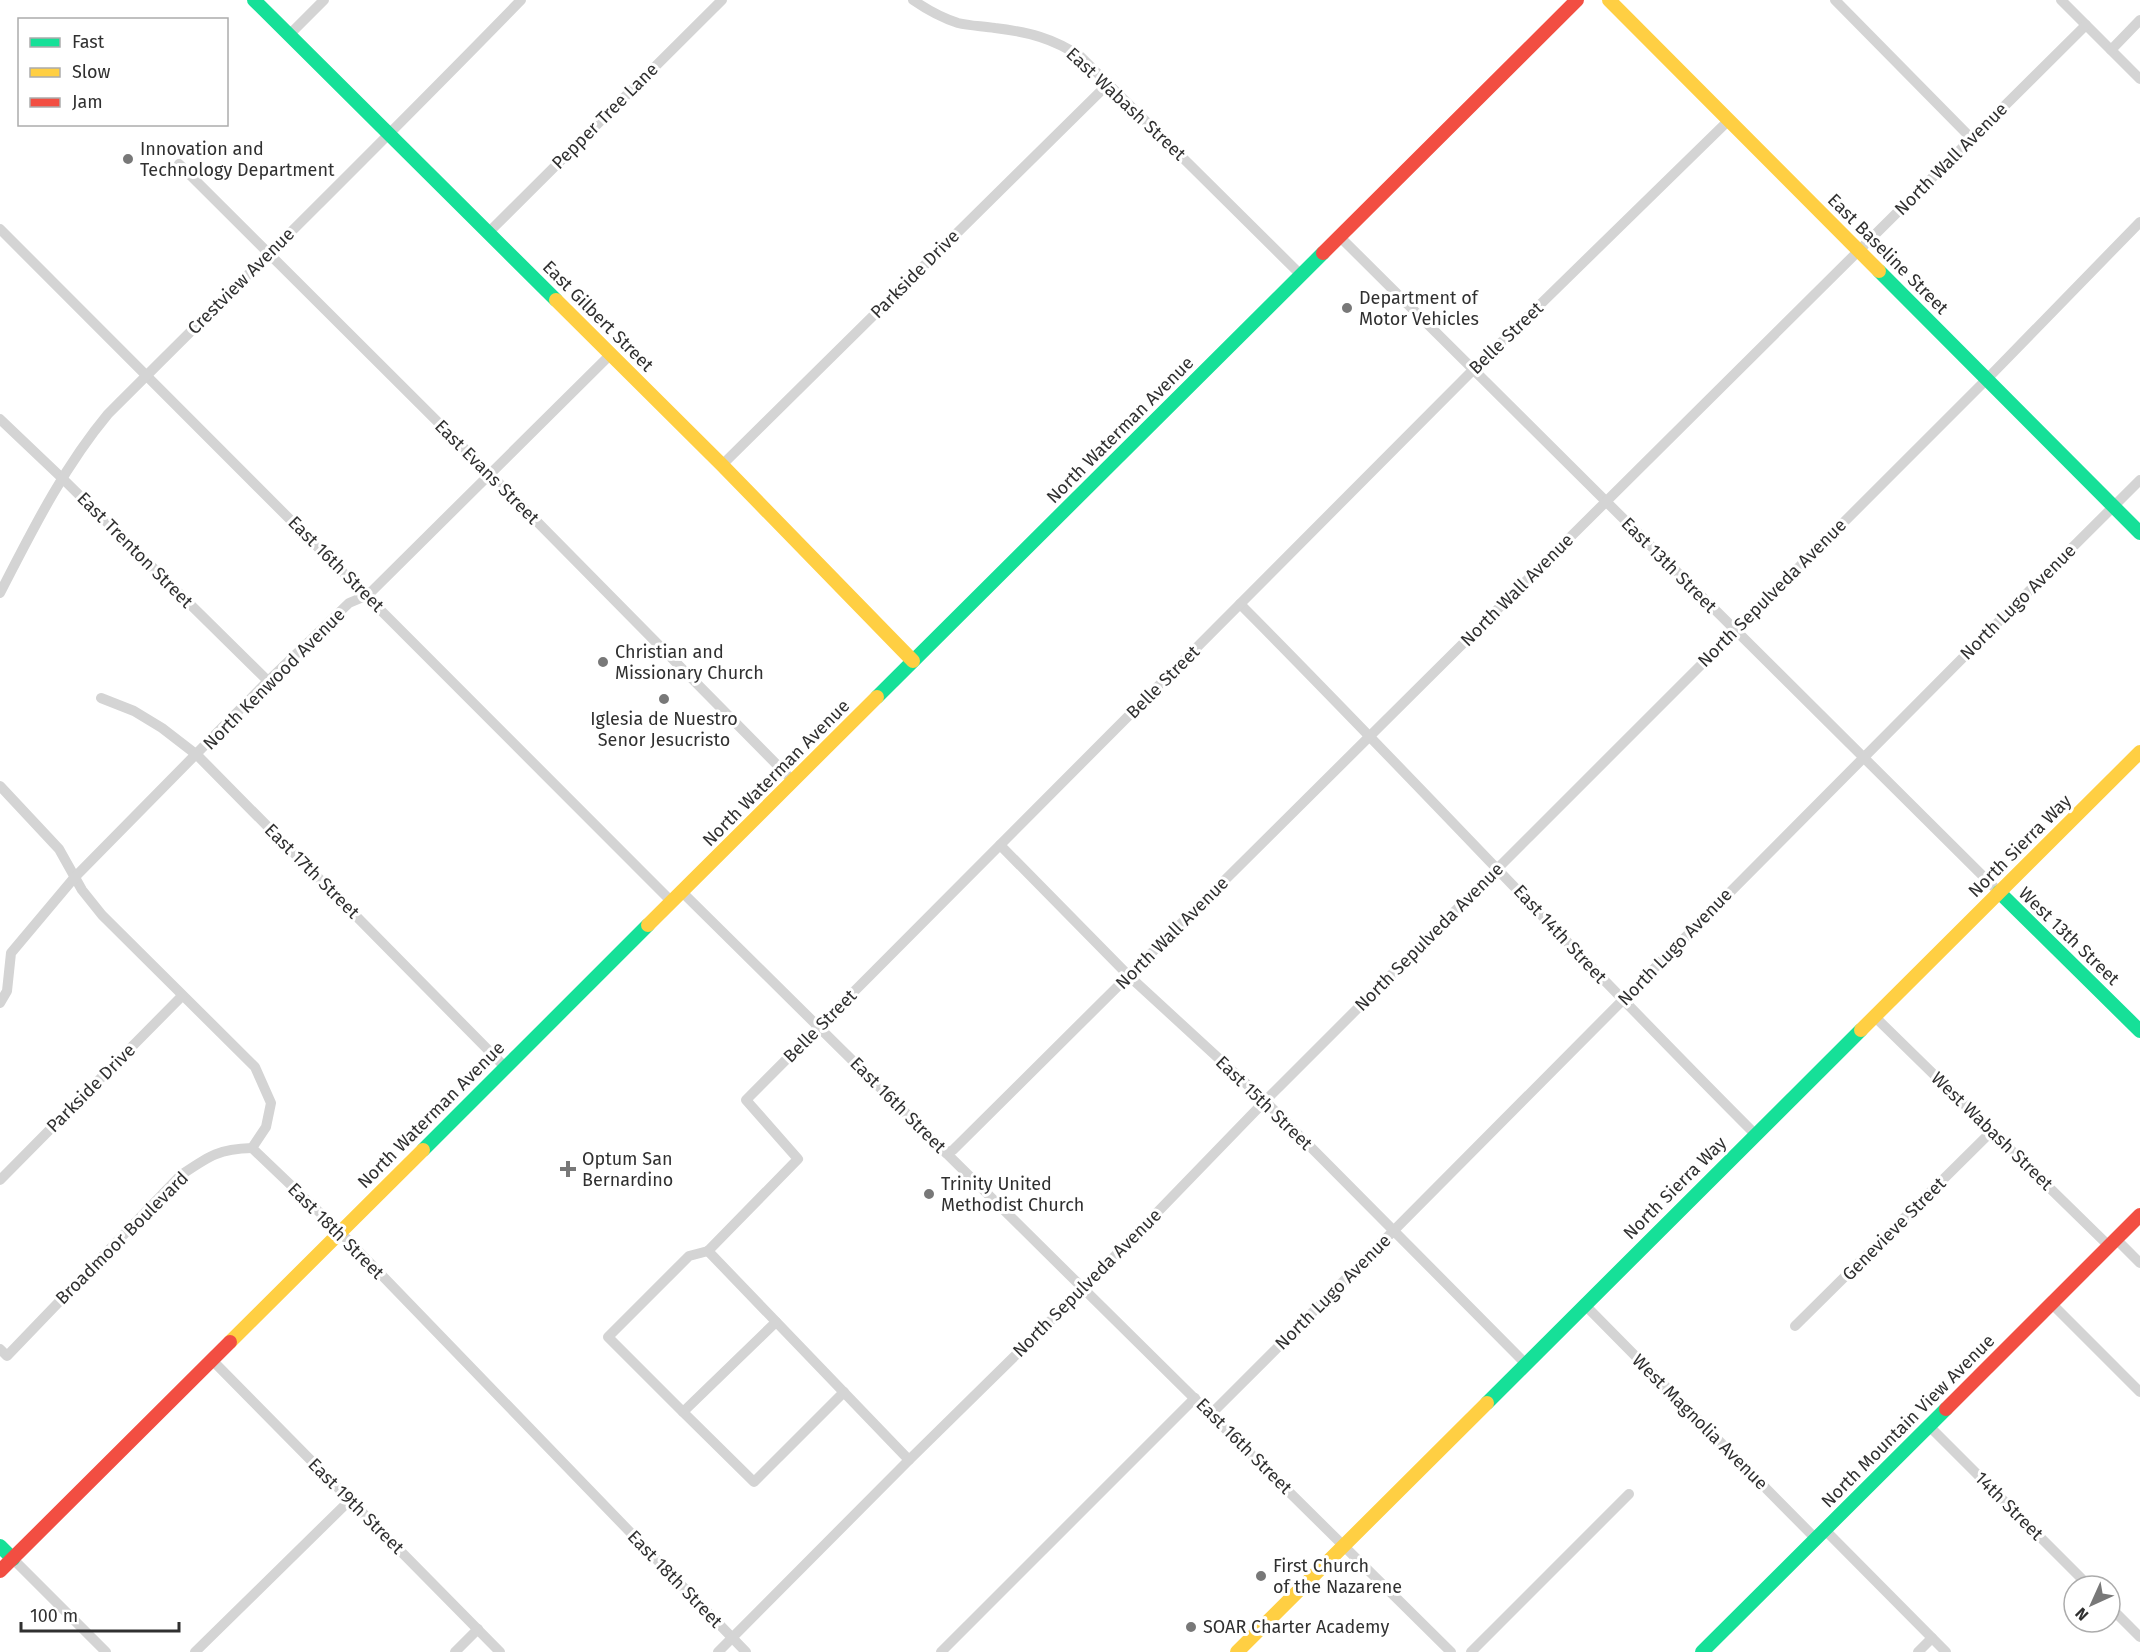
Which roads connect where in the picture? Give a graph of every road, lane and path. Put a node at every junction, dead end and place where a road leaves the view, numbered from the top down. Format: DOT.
graph roads {
  1 [pos="254,0"];
  2 [pos="324,0"];
  3 [pos="521,0"];
  4 [pos="722,0"];
  5 [pos="913,0"];
  6 [pos="1577,0"];
  7 [pos="1610,0"];
  8 [pos="1835,0"];
  9 [pos="2061,0"];
  10 [pos="2140,20"];
  11 [pos="2086,25"];
  12 [pos="289,35"];
  13 [pos="2111,50"];
  14 [pos="2140,79"];
  15 [pos="1109,83"];
  16 [pos="1730,120"];
  17 [pos="389,136"];
  18 [pos="1971,139"];
  19 [pos="179,164"];
  20 [pos="2140,222"];
  21 [pos="0,229"];
  22 [pos="489,232"];
  23 [pos="1340,237"];
  24 [pos="1859,250"];
  25 [pos="268,253"];
  26 [pos="1300,276"];
  27 [pos="610,355"];
  28 [pos="1473,370"];
  29 [pos="146,376"];
  30 [pos="1987,379"];
  31 [pos="0,419"];
  32 [pos="722,465"];
  33 [pos="490,474"];
  34 [pos="63,479"];
  35 [pos="2140,480"];
  36 [pos="1606,502"];
  37 [pos="2113,507"];
  38 [pos="2140,533"];
  39 [pos="0,593"];
  40 [pos="368,595"];
  41 [pos="1240,604"];
  42 [pos="1735,630"];
  43 [pos="913,661"];
  44 [pos="268,681"];
  45 [pos="101,698"];
  46 [pos="1371,736"];
  47 [pos="2140,752"];
  48 [pos="197,755"];
  49 [pos="1862,757"];
  50 [pos="793,781"];
  51 [pos="0,786"];
  52 [pos="1000,845"];
  53 [pos="1498,868"];
  54 [pos="74,878"];
  55 [pos="1999,892"];
  56 [pos="676,896"];
  57 [pos="5,951"];
  58 [pos="1129,976"];
  59 [pos="182,996"];
  60 [pos="1623,1000"];
  61 [pos="0,1003"];
  62 [pos="1874,1016"];
  63 [pos="819,1026"];
  64 [pos="2140,1031"];
  65 [pos="505,1066"];
  66 [pos="1265,1101"];
  67 [pos="1992,1131"];
  68 [pos="1755,1134"];
  69 [pos="252,1148"];
  70 [pos="946,1153"];
  71 [pos="0,1180"];
  72 [pos="2140,1215"];
  73 [pos="340,1232"];
  74 [pos="1394,1232"];
  75 [pos="2113,1242"];
  76 [pos="708,1251"];
  77 [pos="2140,1263"];
  78 [pos="1084,1288"];
  79 [pos="2051,1303"];
  80 [pos="1584,1305"];
  81 [pos="776,1322"];
  82 [pos="1795,1326"];
  83 [pos="3,1352"];
  84 [pos="212,1360"];
  85 [pos="1525,1363"];
  86 [pos="844,1392"];
  87 [pos="2140,1392"];
  88 [pos="1195,1398"];
  89 [pos="683,1412"];
  90 [pos="1211,1414"];
  91 [pos="1929,1426"];
  92 [pos="909,1460"];
  93 [pos="1629,1494"];
  94 [pos="350,1500"];
  95 [pos="1820,1534"];
  96 [pos="0,1546"];
  97 [pos="1345,1546"];
  98 [pos="13,1559"];
  99 [pos="0,1571"];
  100 [pos="2077,1574"];
  101 [pos="2122,1619"];
  102 [pos="478,1629"];
  103 [pos="2140,1636"];
  104 [pos="732,1638"];
  105 [pos="1932,1638"];
  106 [pos="106,1652"];
  107 [pos="195,1652"];
  108 [pos="455,1652"];
  109 [pos="500,1652"];
  110 [pos="718,1652"];
  111 [pos="746,1652"];
  112 [pos="941,1652"];
  113 [pos="1237,1652"];
  114 [pos="1451,1652"];
  115 [pos="1471,1652"];
  116 [pos="1702,1652"];
  117 [pos="1918,1652"];
  118 [pos="1946,1652"];
  1 -- 12 [label="street, East Gilbert Street"];
  2 -- 12 [label="street"];
  3 -- 17 [label="street, Crestview Avenue"];
  4 -- 22 [label="street, Pepper Tree Lane"];
  5 -- 15 [label="street, East Wabash Street"];
  6 -- 23 [label="street, North Waterman Avenue"];
  7 -- 16 [label="street, East Baseline Street"];
  8 -- 18 [label="street"];
  9 -- 11 [label="street"];
  10 -- 13 [label="street"];
  11 -- 13 [label="street"];
  11 -- 18 [label="street, North Wall Avenue"];
  12 -- 17 [label="street, East Gilbert Street"];
  13 -- 14 [label="street"];
  15 -- 26 [label="street, East Wabash Street"];
  15 -- 32 [label="street, Parkside Drive"];
  16 -- 24 [label="street, East Baseline Street"];
  16 -- 28 [label="street, Belle Street"];
  17 -- 22 [label="street, East Gilbert Street"];
  17 -- 25 [label="street, Crestview Avenue"];
  18 -- 24 [label="street, North Wall Avenue"];
  19 -- 25 [label="street, East Evans Street"];
  20 -- 30 [label="street, North Sepulveda Avenue"];
  21 -- 29 [label="street, East 16th Street"];
  22 -- 27 [label="street, East Gilbert Street"];
  23 -- 26 [label="street, North Waterman Avenue"];
  23 -- 28 [label="street, East 13th Street"];
  24 -- 30 [label="street, East Baseline Street"];
  24 -- 36 [label="street, North Wall Avenue"];
  25 -- 29 [label="street, Crestview Avenue"];
  25 -- 33 [label="street, East Evans Street"];
  26 -- 43 [label="street, North Waterman Avenue"];
  27 -- 32 [label="street, East Gilbert Street"];
  27 -- 33 [label="street, North Kenwood Avenue"];
  28 -- 36 [label="street, East 13th Street"];
  28 -- 41 [label="street, Belle Street"];
  29 -- 34 [label="street, Crestview Avenue"];
  29 -- 40 [label="street, East 16th Street"];
  30 -- 37 [label="street, East Baseline Street"];
  30 -- 42 [label="street, North Sepulveda Avenue"];
  31 -- 34 [label="street, East Trenton Street"];
  32 -- 43 [label="street, East Gilbert Street"];
  33 -- 40 [label="street, North Kenwood Avenue"];
  33 -- 50 [label="street, East Evans Street"];
  34 -- 39 [label="street, Crestview Avenue"];
  34 -- 44 [label="street, East Trenton Street"];
  35 -- 37 [label="street, North Lugo Avenue"];
  36 -- 42 [label="street, East 13th Street"];
  36 -- 46 [label="street, North Wall Avenue"];
  37 -- 38 [label="street, East Baseline Street"];
  37 -- 49 [label="street, North Lugo Avenue"];
  40 -- 44 [label="street, North Kenwood Avenue"];
  40 -- 56 [label="street, East 16th Street"];
  41 -- 46 [label="street, East 14th Street"];
  41 -- 52 [label="street, Belle Street"];
  42 -- 49 [label="street, East 13th Street"];
  42 -- 53 [label="street, North Sepulveda Avenue"];
  43 -- 50 [label="street, North Waterman Avenue"];
  44 -- 48 [label="street, North Kenwood Avenue"];
  45 -- 48 [label="street, East 17th Street"];
  46 -- 53 [label="street, East 14th Street"];
  46 -- 58 [label="street, North Wall Avenue"];
  47 -- 55 [label="street, North Sierra Way"];
  48 -- 54 [label="street, North Kenwood Avenue"];
  48 -- 65 [label="street, East 17th Street"];
  49 -- 55 [label="street, East 13th Street"];
  49 -- 60 [label="street, North Lugo Avenue"];
  50 -- 56 [label="street, North Waterman Avenue"];
  51 -- 54 [label="street"];
  52 -- 58 [label="street, East 15th Street"];
  52 -- 63 [label="street, Belle Street"];
  53 -- 60 [label="street, East 14th Street"];
  53 -- 66 [label="street, North Sepulveda Avenue"];
  54 -- 57 [label="street, North Kenwood Avenue"];
  54 -- 59 [label="street"];
  55 -- 62 [label="street, North Sierra Way"];
  55 -- 64 [label="street, West 13th Street"];
  56 -- 63 [label="street, East 16th Street"];
  56 -- 65 [label="street, North Waterman Avenue"];
  57 -- 61 [label="street, North Kenwood Avenue"];
  58 -- 66 [label="street, East 15th Street"];
  58 -- 70 [label="street, North Wall Avenue"];
  59 -- 69 [label="street"];
  59 -- 71 [label="street, Parkside Drive"];
  60 -- 68 [label="street, East 14th Street"];
  60 -- 74 [label="street, North Lugo Avenue"];
  62 -- 67 [label="street, West Wabash Street"];
  62 -- 68 [label="street, North Sierra Way"];
  63 -- 70 [label="street, East 16th Street"];
  63 -- 76 [label="street, Belle Street"];
  65 -- 73 [label="street, North Waterman Avenue"];
  66 -- 74 [label="street, East 15th Street"];
  66 -- 78 [label="street, North Sepulveda Avenue"];
  67 -- 75 [label="street, West Wabash Street"];
  67 -- 82 [label="street, Genevieve Street"];
  68 -- 80 [label="street, North Sierra Way"];
  69 -- 73 [label="street, East 18th Street"];
  69 -- 83 [label="street, Broadmoor Boulevard"];
  70 -- 78 [label="street, East 16th Street"];
  72 -- 75 [label="street, North Mountain View Avenue"];
  73 -- 84 [label="street, North Waterman Avenue"];
  73 -- 104 [label="street, East 18th Street"];
  74 -- 85 [label="street, East 15th Street"];
  74 -- 90 [label="street, North Lugo Avenue"];
  75 -- 77 [label="street, West Wabash Street"];
  75 -- 79 [label="street, North Mountain View Avenue"];
  76 -- 81 [label="street"];
  76 -- 89 [label="street"];
  78 -- 88 [label="street, East 16th Street"];
  78 -- 92 [label="street, North Sepulveda Avenue"];
  79 -- 87 [label="street"];
  79 -- 91 [label="street, North Mountain View Avenue"];
  80 -- 85 [label="street, North Sierra Way"];
  80 -- 95 [label="street, West Magnolia Avenue"];
  81 -- 86 [label="street"];
  81 -- 89 [label="street"];
  84 -- 94 [label="street, East 19th Street"];
  84 -- 98 [label="street, North Waterman Avenue"];
  85 -- 97 [label="street, North Sierra Way"];
  86 -- 89 [label="street"];
  86 -- 92 [label="street"];
  88 -- 90 [label="street, East 16th Street"];
  88 -- 112 [label="street"];
  90 -- 97 [label="street, East 16th Street"];
  91 -- 95 [label="street, North Mountain View Avenue"];
  91 -- 100 [label="street, 14th Street"];
  92 -- 104 [label="street, North Sepulveda Avenue"];
  93 -- 115 [label="street"];
  94 -- 102 [label="street, East 19th Street"];
  94 -- 107 [label="street"];
  95 -- 105 [label="street, West Magnolia Avenue"];
  95 -- 116 [label="street, North Mountain View Avenue"];
  96 -- 98 [label="street"];
  97 -- 113 [label="street, North Sierra Way"];
  97 -- 114 [label="street, East 16th Street"];
  98 -- 99 [label="street, North Waterman Avenue"];
  98 -- 106 [label="street"];
  101 -- 103 [label="street"];
  102 -- 108 [label="street"];
  102 -- 109 [label="street, East 19th Street"];
  104 -- 110 [label="street, North Sepulveda Avenue"];
  104 -- 111 [label="street, East 18th Street"];
  105 -- 117 [label="street"];
  105 -- 118 [label="street, West Magnolia Avenue"];
}
